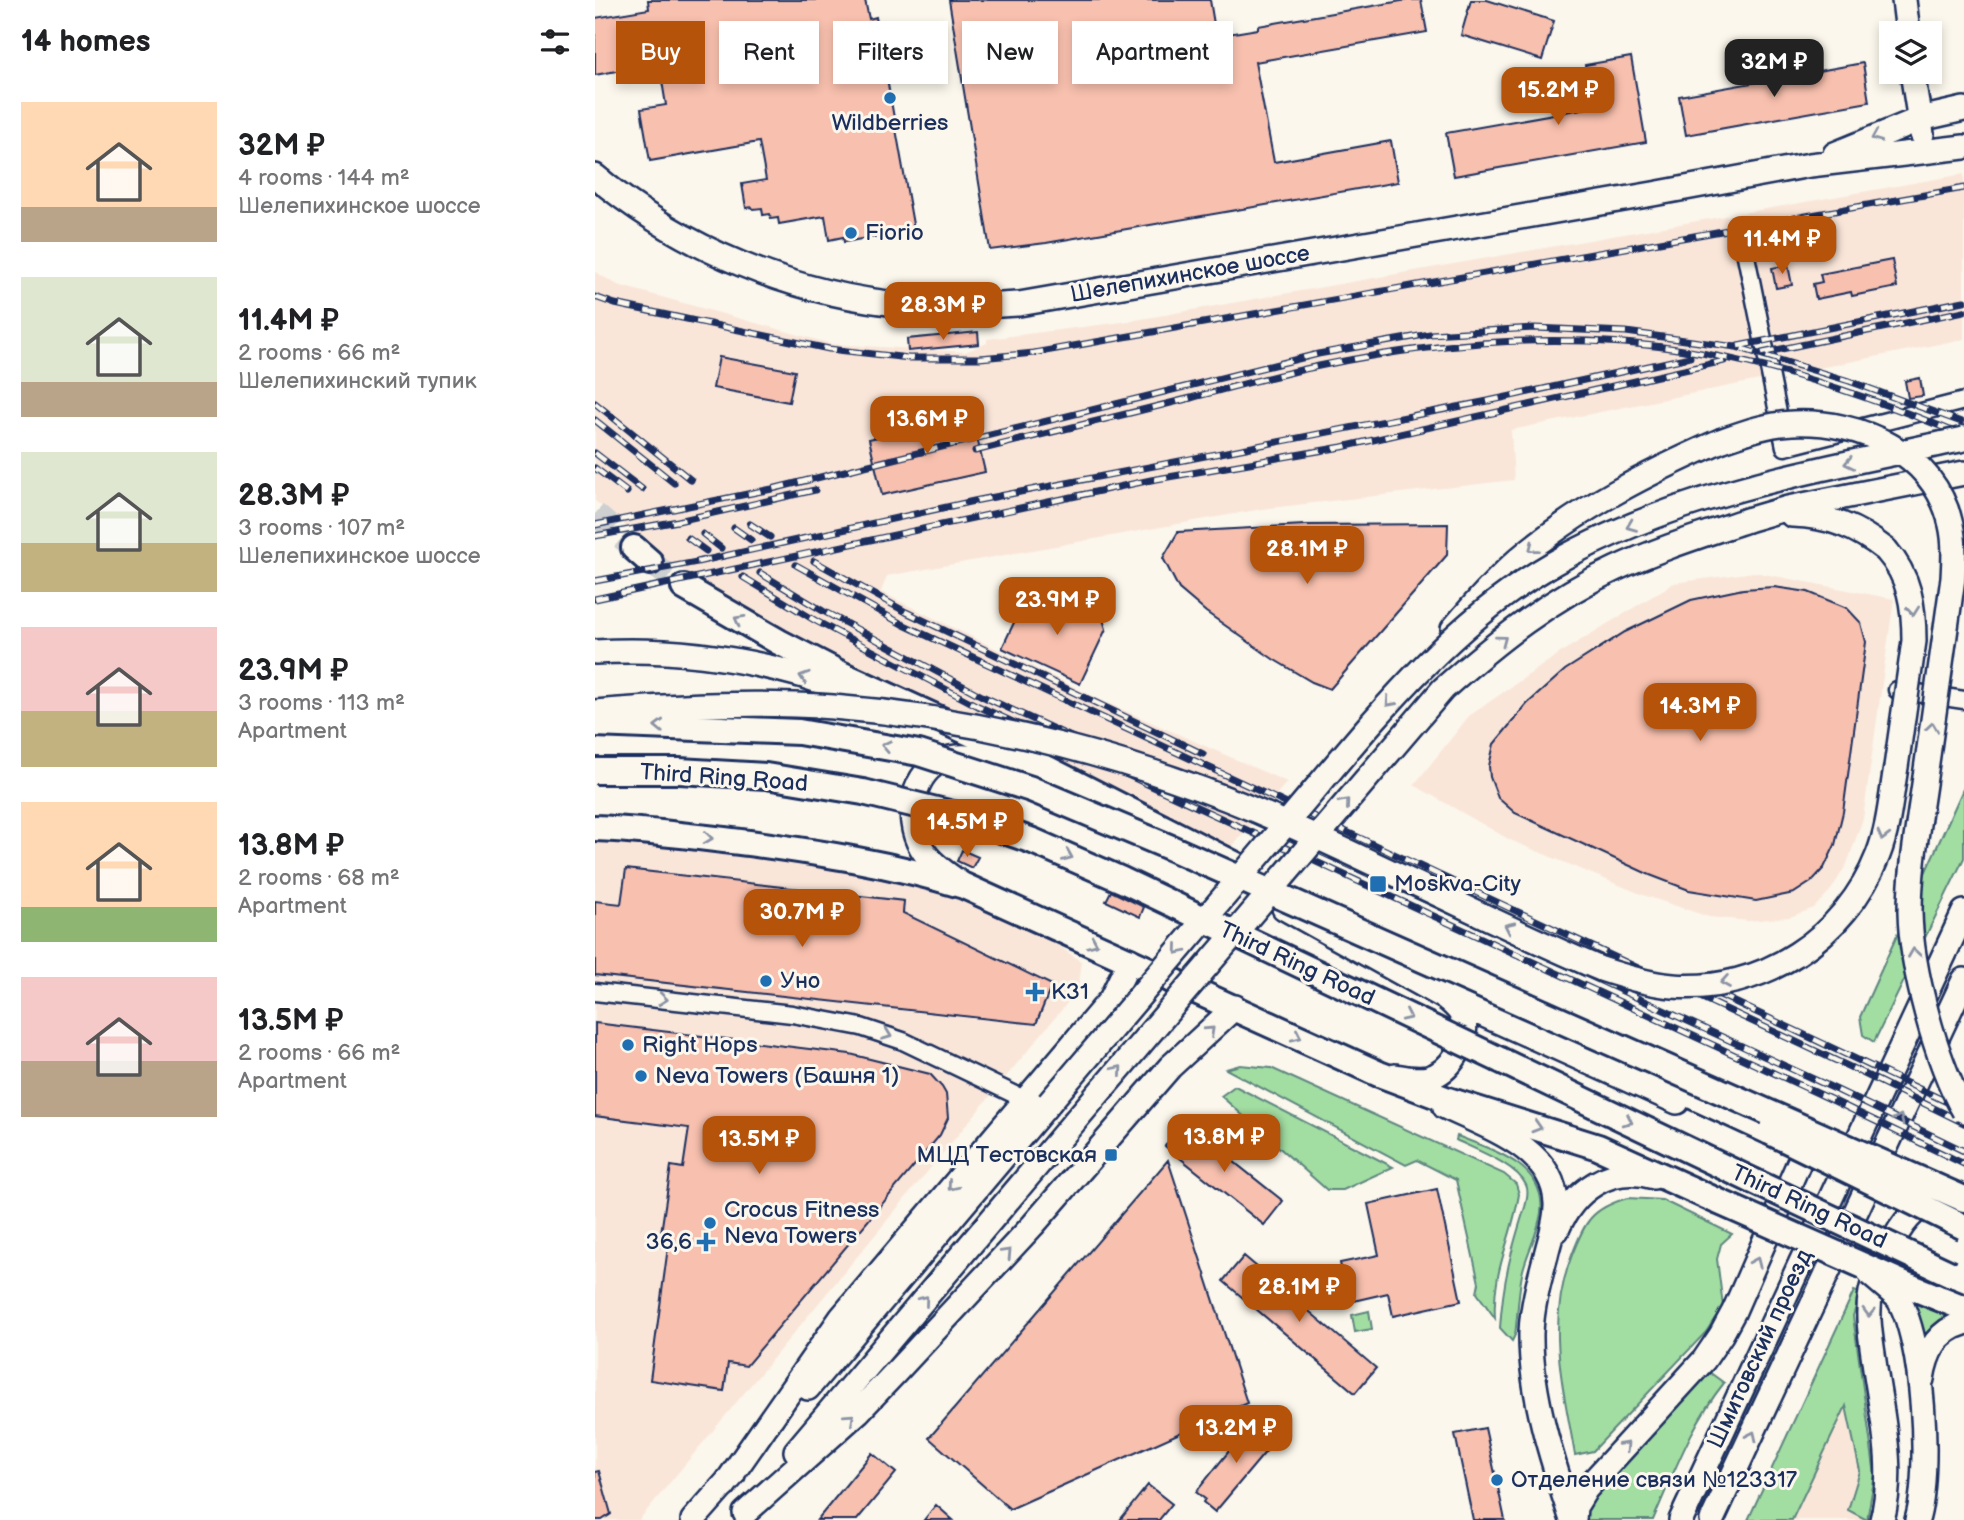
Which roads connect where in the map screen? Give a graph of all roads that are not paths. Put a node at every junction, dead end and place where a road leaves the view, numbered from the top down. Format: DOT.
graph roads {
  1 [pos="1904,0"];
  2 [pos="1907,21"];
  3 [pos="1914,84"];
  4 [pos="1964,109"];
  5 [pos="1920,119"];
  6 [pos="1964,147"];
  7 [pos="1925,152"];
  8 [pos="1809,165"];
  9 [pos="595,176"];
  10 [pos="1745,251"];
  11 [pos="1964,401"];
  12 [pos="1964,439"];
  13 [pos="1964,473"];
  14 [pos="1748,520"];
  15 [pos="684,587"];
  16 [pos="595,652"];
  17 [pos="1416,674"];
  18 [pos="1897,690"];
  19 [pos="1964,701"];
  20 [pos="595,712"];
  21 [pos="595,724"];
  22 [pos="1035,769"];
  23 [pos="595,771"];
  24 [pos="595,828"];
  25 [pos="964,886"];
  26 [pos="1305,903"];
  27 [pos="1964,912"];
  28 [pos="1130,960"];
  29 [pos="1964,980"];
  30 [pos="595,992"];
  31 [pos="1444,997"];
  32 [pos="1235,1007"];
  33 [pos="1379,1074"];
  34 [pos="1024,1099"];
  35 [pos="1964,1111"];
  36 [pos="1767,1137"];
  37 [pos="1964,1199"];
  38 [pos="1717,1201"];
  39 [pos="1964,1205"];
  40 [pos="1964,1227"];
  41 [pos="1964,1239"];
  42 [pos="1544,1262"];
  43 [pos="1958,1277"];
  44 [pos="1903,1292"];
  45 [pos="1964,1308"];
  46 [pos="1964,1323"];
  47 [pos="1922,1406"];
  48 [pos="1555,1468"];
  49 [pos="724,1486"];
  50 [pos="742,1516"];
  51 [pos="1681,1517"];
  52 [pos="693,1520"];
  53 [pos="1562,1520"];
  54 [pos="1573,1520"];
  55 [pos="1712,1520"];
  56 [pos="1882,1520"];
  57 [pos="1917,1520"];
  1 -- 2 [label="main road"];
  3 -- 5 [label="main road"];
  4 -- 5 [label="main road, Шелепихинское шоссе"];
  5 -- 7 [label="main road"];
  5 -- 8 [label="main road, Шелепихинское шоссе, one-way"];
  6 -- 7 [label="main road, Шелепихинское шоссе"];
  7 -- 8 [label="main road, Шелепихинское шоссе"];
  8 -- 9 [label="main road, Шелепихинское шоссе"];
  10 -- 11 [label="street"];
  12 -- 17 [label="main road, one-way, bridge"];
  13 -- 14 [label="main road"];
  14 -- 20 [label="main road, one-way, bridge"];
  50 -- 14 [label="main road, one-way, bridge"];
  22 -- 15 [label="main road, one-way"];
  22 -- 16 [label="main road, one-way"];
  35 -- 17 [label="main road, one-way, bridge"];
  17 -- 49 [label="main road, one-way, bridge"];
  18 -- 19 [label="street"];
  37 -- 21 [label="main road, Third Ring Road, one-way, bridge"];
  22 -- 25 [label="main road"];
  22 -- 26 [label="main road"];
  22 -- 31 [label="main road"];
  23 -- 43 [label="main road, Third Ring Road, one-way, bridge"];
  24 -- 25 [label="main road, one-way"];
  25 -- 28 [label="main road, one-way"];
  26 -- 36 [label="main road"];
  54 -- 26 [label="main road, one-way"];
  27 -- 51 [label="main road, Шмитовский проезд"];
  28 -- 32 [label="main road"];
  28 -- 34 [label="main road"];
  55 -- 29 [label="main road, Шмитовский проезд, one-way"];
  30 -- 34 [label="street, one-way"];
  31 -- 33 [label="main road"];
  31 -- 36 [label="main road"];
  32 -- 33 [label="main road, one-way"];
  50 -- 32 [label="main road, one-way"];
  33 -- 38 [label="main road, one-way"];
  33 -- 42 [label="main road"];
  34 -- 49 [label="main road, one-way"];
  36 -- 40 [label="main road, bridge"];
  36 -- 41 [label="main road"];
  38 -- 42 [label="main road"];
  38 -- 44 [label="main road, bridge"];
  39 -- 56 [label="main road, one-way"];
  42 -- 48 [label="main road"];
  44 -- 45 [label="main road"];
  44 -- 47 [label="main road"];
  46 -- 47 [label="main road"];
  47 -- 57 [label="main road"];
  48 -- 53 [label="main road"];
  48 -- 54 [label="main road"];
  49 -- 52 [label="main road"];
}
